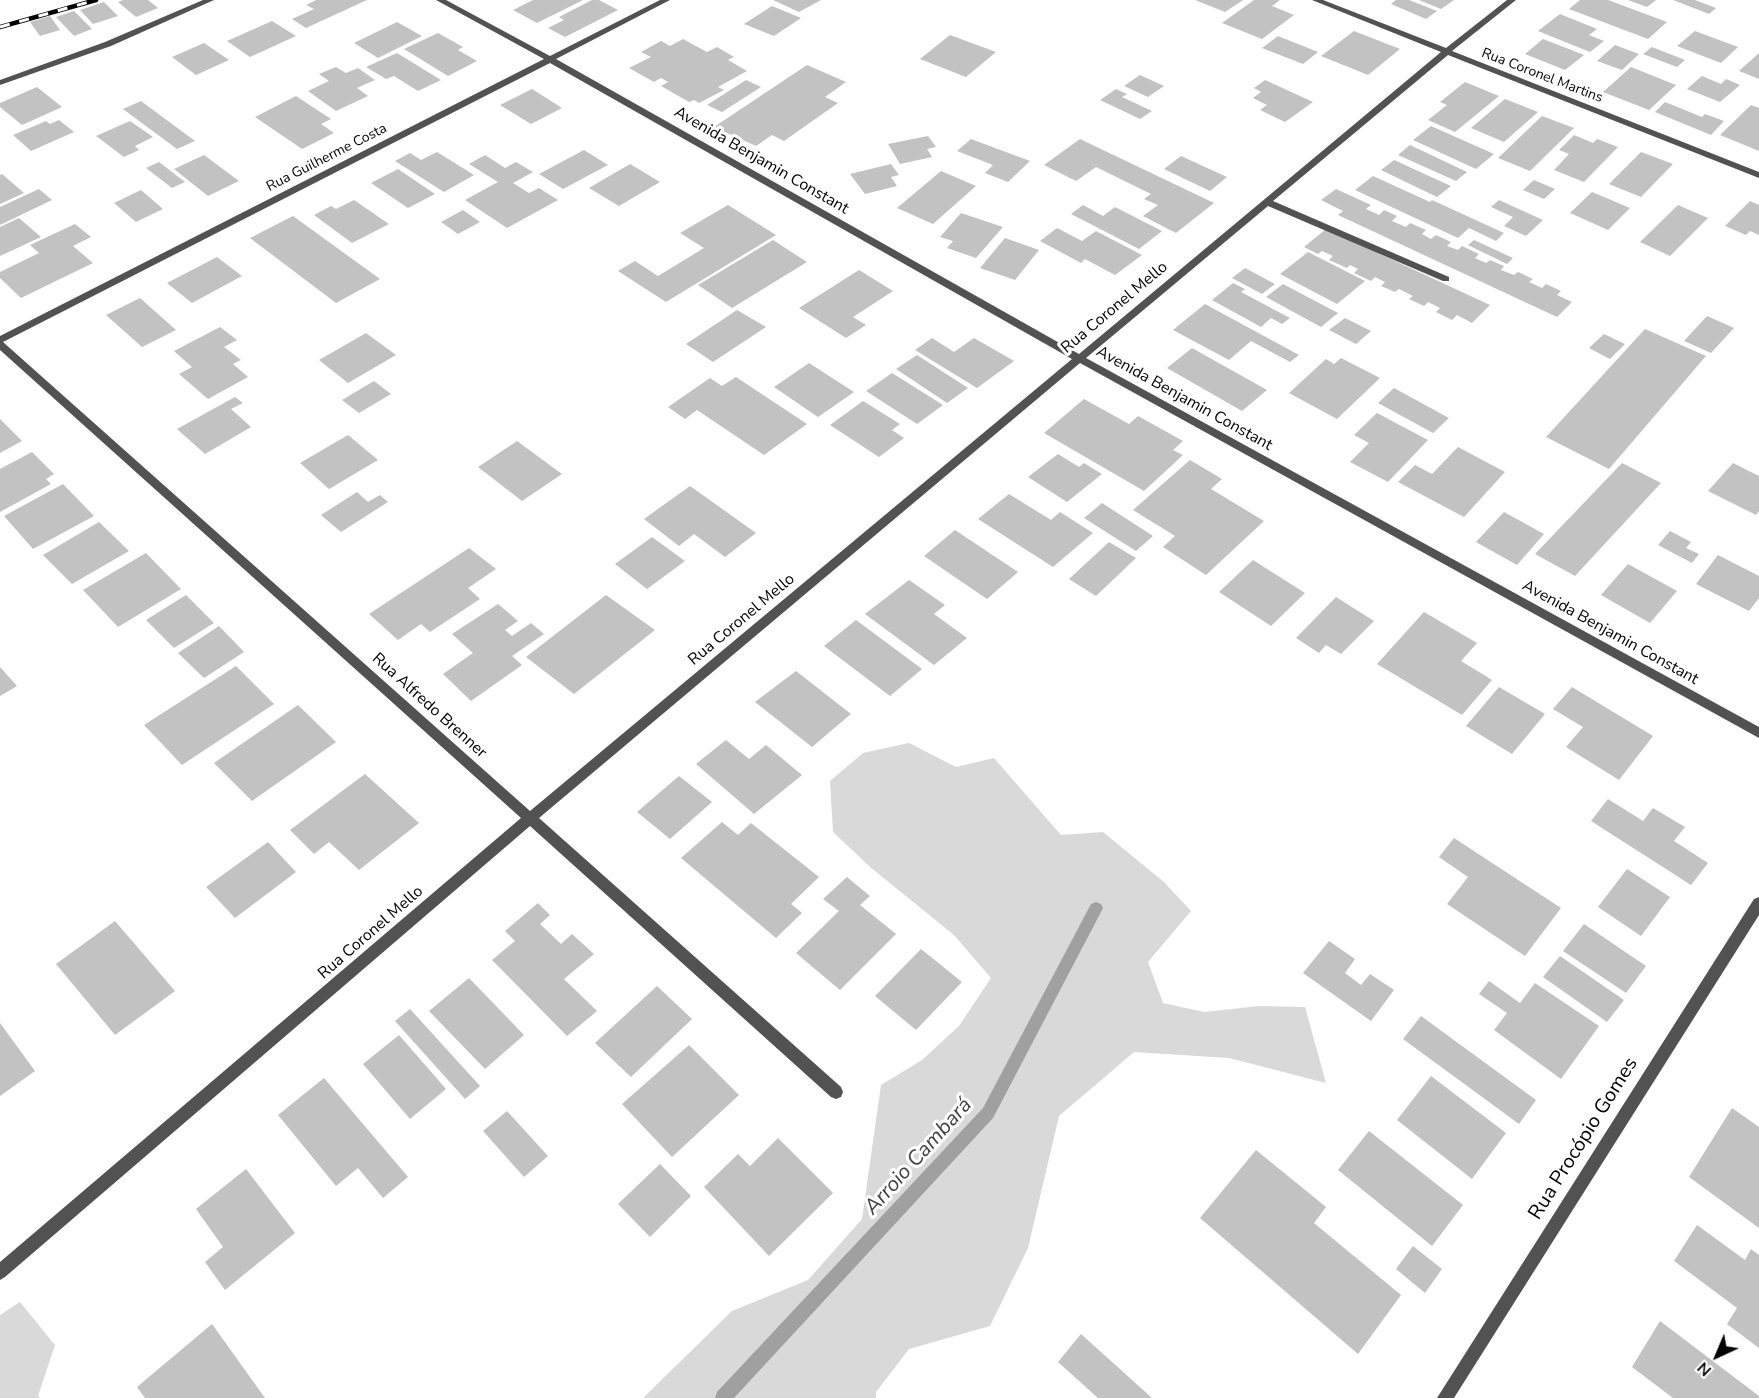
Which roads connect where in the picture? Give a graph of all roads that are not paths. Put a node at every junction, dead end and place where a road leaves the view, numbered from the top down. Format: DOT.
graph roads {
  1 [pos="210,0"];
  2 [pos="440,0"];
  3 [pos="666,0"];
  4 [pos="1316,0"];
  5 [pos="1512,0"];
  6 [pos="1445,52"];
  7 [pos="551,60"];
  8 [pos="0,83"];
  9 [pos="1759,175"];
  10 [pos="1267,202"];
  11 [pos="1446,279"];
  12 [pos="0,340"];
  13 [pos="0,345"];
  14 [pos="1080,359"];
  15 [pos="1759,733"];
  16 [pos="530,818"];
  17 [pos="1759,903"];
  18 [pos="836,1092"];
  19 [pos="0,1272"];
  20 [pos="1445,1398"];
  1 -- 8 [label="street"];
  2 -- 7 [label="street, Avenida Benjamin Constant"];
  3 -- 7 [label="street, Rua Guilherme Costa"];
  4 -- 6 [label="street, Rua Coronel Martins"];
  5 -- 6 [label="street, Rua Coronel Mello"];
  6 -- 9 [label="street, Rua Coronel Martins"];
  6 -- 10 [label="street, Rua Coronel Mello"];
  7 -- 12 [label="street, Rua Guilherme Costa"];
  7 -- 14 [label="street, Avenida Benjamin Constant"];
  10 -- 11 [label="street"];
  10 -- 14 [label="street, Rua Coronel Mello"];
  13 -- 16 [label="street, Rua Alfredo Brenner"];
  14 -- 15 [label="street, Avenida Benjamin Constant"];
  14 -- 16 [label="street, Rua Coronel Mello"];
  16 -- 18 [label="street, Rua Alfredo Brenner"];
  16 -- 19 [label="street, Rua Coronel Mello"];
  17 -- 20 [label="street, Rua Procópio Gomes"];
}
